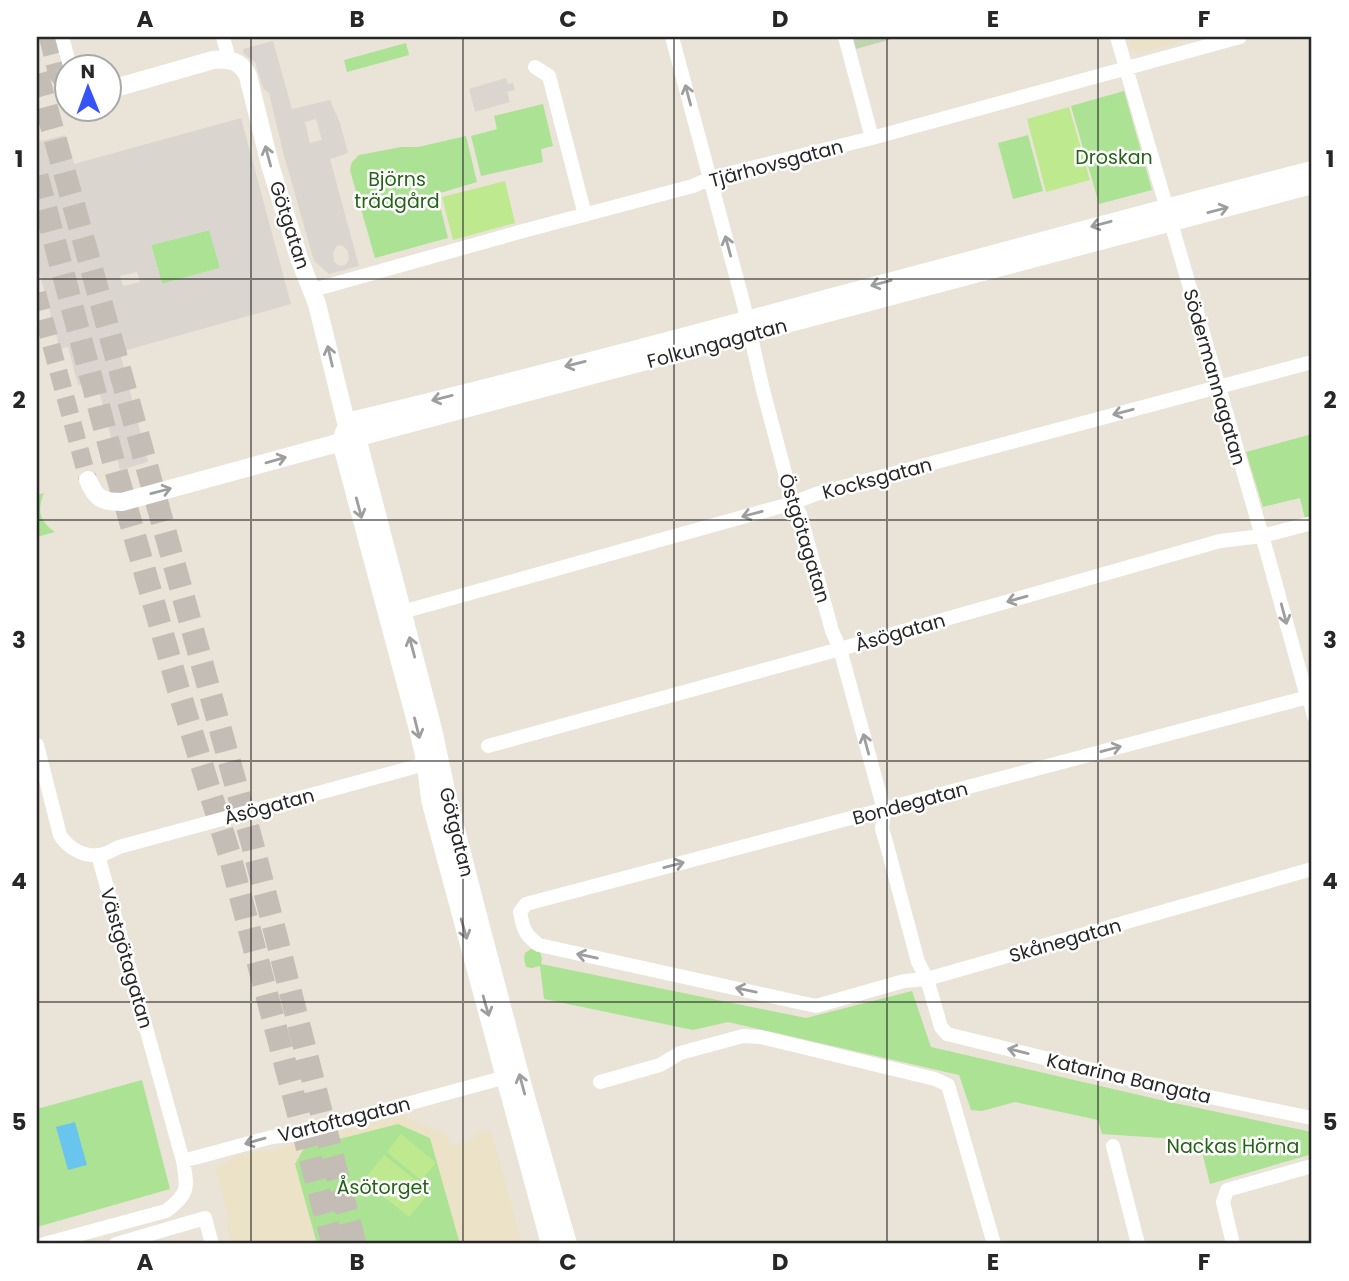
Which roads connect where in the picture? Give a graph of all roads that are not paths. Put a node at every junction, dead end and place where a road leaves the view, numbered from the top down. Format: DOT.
graph roads {
  1 [pos="223,37"];
  2 [pos="672,37"];
  3 [pos="1117,37"];
  4 [pos="1240,37"];
  5 [pos="847,44"];
  6 [pos="229,60"];
  7 [pos="535,67"];
  8 [pos="1126,68"];
  9 [pos="122,86"];
  10 [pos="872,138"];
  11 [pos="1312,170"];
  12 [pos="710,178"];
  13 [pos="1312,185"];
  14 [pos="1169,214"];
  15 [pos="585,215"];
  16 [pos="313,290"];
  17 [pos="747,328"];
  18 [pos="1312,362"];
  19 [pos="1218,387"];
  20 [pos="346,422"];
  21 [pos="349,440"];
  22 [pos="88,480"];
  23 [pos="793,503"];
  24 [pos="1312,523"];
  25 [pos="1262,536"];
  26 [pos="402,612"];
  27 [pos="840,649"];
  28 [pos="1310,696"];
  29 [pos="1312,717"];
  30 [pos="37,745"];
  31 [pos="488,746"];
  32 [pos="433,762"];
  33 [pos="884,810"];
  34 [pos="98,855"];
  35 [pos="1312,869"];
  36 [pos="927,979"];
  37 [pos="816,1006"];
  38 [pos="947,1034"];
  39 [pos="506,1077"];
  40 [pos="600,1082"];
  41 [pos="1312,1118"];
  42 [pos="1113,1146"];
  43 [pos="183,1161"];
  44 [pos="1312,1166"];
  45 [pos="44,1244"];
  46 [pos="117,1244"];
  47 [pos="212,1244"];
  48 [pos="550,1244"];
  49 [pos="568,1244"];
  50 [pos="994,1244"];
  51 [pos="1138,1244"];
  52 [pos="1233,1244"];
  1 -- 6 [label="street, Götgatan"];
  12 -- 2 [label="street, Östgötagatan, one-way"];
  3 -- 8 [label="street, Södermannagatan"];
  4 -- 8 [label="street, Tjärhovsgatan"];
  5 -- 10 [label="street"];
  6 -- 9 [label="street"];
  16 -- 6 [label="street, Götgatan, one-way"];
  7 -- 15 [label="street"];
  8 -- 10 [label="street, Tjärhovsgatan"];
  8 -- 14 [label="street, Södermannagatan"];
  10 -- 12 [label="street, Tjärhovsgatan"];
  11 -- 14 [label="street, Folkungagatan"];
  12 -- 15 [label="street, Tjärhovsgatan"];
  17 -- 12 [label="street, Östgötagatan, one-way"];
  14 -- 13 [label="street, Folkungagatan, one-way"];
  14 -- 17 [label="street, Folkungagatan"];
  14 -- 19 [label="street, Södermannagatan"];
  15 -- 16 [label="street, Tjärhovsgatan"];
  20 -- 16 [label="street, Götgatan, one-way"];
  17 -- 20 [label="street, Folkungagatan, one-way"];
  17 -- 21 [label="street, Folkungagatan"];
  17 -- 23 [label="street, Östgötagatan"];
  18 -- 19 [label="street, Kocksgatan"];
  19 -- 23 [label="street, Kocksgatan, one-way"];
  19 -- 25 [label="street, Södermannagatan"];
  20 -- 21 [label="street, Götgatan"];
  22 -- 21 [label="street, Folkungagatan, one-way"];
  21 -- 26 [label="street, Götgatan"];
  21 -- 32 [label="street, Götgatan, one-way"];
  23 -- 26 [label="street, Kocksgatan, one-way"];
  23 -- 27 [label="street, Östgötagatan"];
  24 -- 25 [label="street, Åsögatan"];
  25 -- 27 [label="street, Åsögatan, one-way"];
  25 -- 28 [label="street, Södermannagatan, one-way"];
  32 -- 26 [label="street, Götgatan, one-way"];
  27 -- 31 [label="street, Åsögatan"];
  33 -- 27 [label="street, Östgötagatan, one-way"];
  28 -- 29 [label="street, Södermannagatan"];
  33 -- 28 [label="street, Bondegatan, one-way"];
  30 -- 34 [label="street"];
  32 -- 34 [label="street, Åsögatan"];
  32 -- 39 [label="street, Götgatan, one-way"];
  49 -- 32 [label="street, Götgatan, one-way"];
  33 -- 36 [label="street, Östgötagatan"];
  37 -- 33 [label="street, Bondegatan, one-way"];
  34 -- 43 [label="street, Västgötagatan"];
  35 -- 36 [label="street, Skånegatan"];
  36 -- 37 [label="street, Skånegatan"];
  36 -- 38 [label="street, Östgötagatan"];
  41 -- 38 [label="street, Katarina Bangata, one-way"];
  39 -- 43 [label="street, Vartoftagatan, one-way"];
  39 -- 48 [label="street, Götgatan"];
  40 -- 50 [label="street"];
  42 -- 51 [label="street"];
  43 -- 45 [label="street, Västgötagatan"];
  44 -- 52 [label="street"];
  46 -- 47 [label="street"];
}
